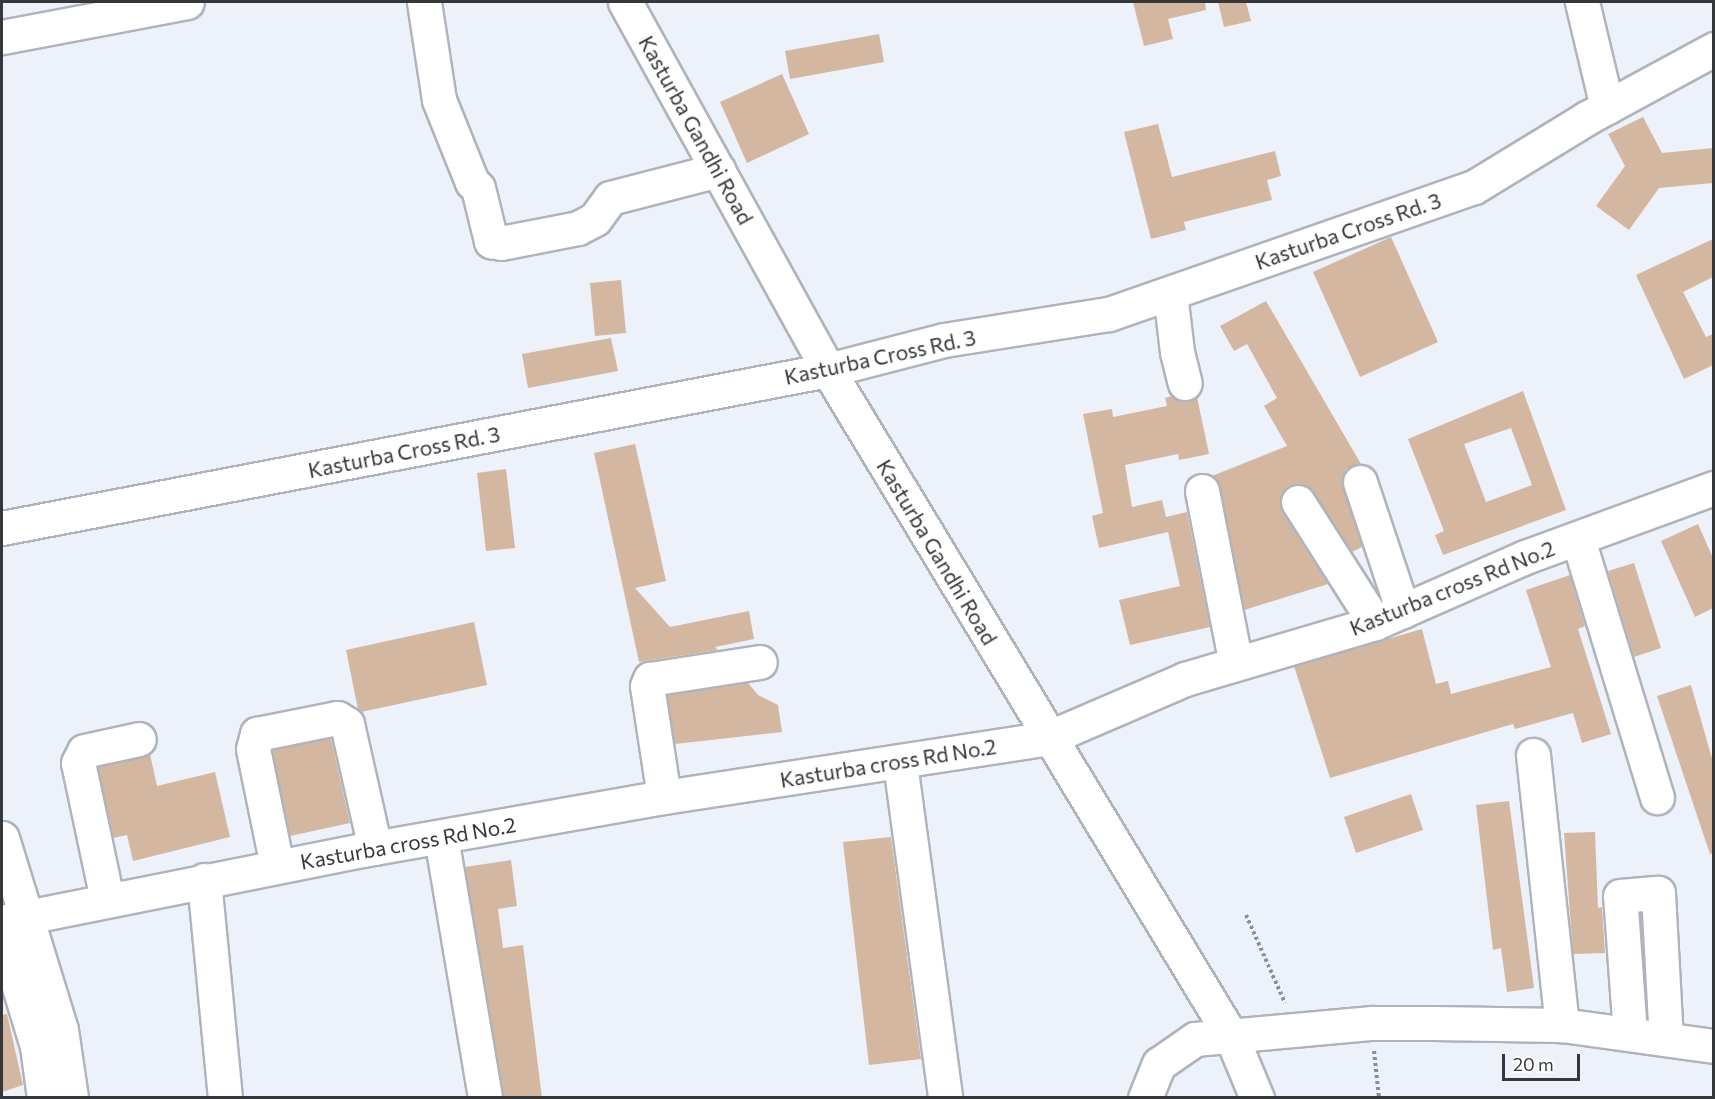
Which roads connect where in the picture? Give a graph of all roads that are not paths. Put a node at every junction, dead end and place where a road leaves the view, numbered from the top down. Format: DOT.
graph roads {
  1 [pos="187,2"];
  2 [pos="424,2"];
  3 [pos="625,2"];
  4 [pos="1582,2"];
  5 [pos="2,37"];
  6 [pos="1713,50"];
  7 [pos="1607,107"];
  8 [pos="718,170"];
  9 [pos="1170,293"];
  10 [pos="828,370"];
  11 [pos="1185,383"];
  12 [pos="1360,482"];
  13 [pos="1713,488"];
  14 [pos="1202,492"];
  15 [pos="1298,502"];
  16 [pos="2,528"];
  17 [pos="1578,539"];
  18 [pos="1389,617"];
  19 [pos="760,662"];
  20 [pos="1236,664"];
  21 [pos="1048,738"];
  22 [pos="139,739"];
  23 [pos="1533,755"];
  24 [pos="900,763"];
  25 [pos="664,797"];
  26 [pos="1658,797"];
  27 [pos="441,837"];
  28 [pos="2,838"];
  29 [pos="375,848"];
  30 [pos="277,866"];
  31 [pos="204,880"];
  32 [pos="107,899"];
  33 [pos="10,922"];
  34 [pos="1562,1025"];
  35 [pos="1630,1034"];
  36 [pos="1232,1038"];
  37 [pos="1666,1039"];
  38 [pos="1713,1046"];
  39 [pos="44,1098"];
  40 [pos="71,1098"];
  41 [pos="225,1098"];
  42 [pos="485,1098"];
  43 [pos="945,1098"];
  44 [pos="1145,1098"];
  45 [pos="1257,1098"];
  1 -- 5 [label="street"];
  2 -- 8 [label="street"];
  3 -- 8 [label="street, Kasturba Gandhi Road"];
  4 -- 7 [label="street"];
  6 -- 7 [label="street, Kasturba Cross Rd. 3"];
  7 -- 9 [label="street, Kasturba Cross Rd. 3"];
  8 -- 10 [label="street, Kasturba Gandhi Road"];
  9 -- 10 [label="street, Kasturba Cross Rd. 3"];
  9 -- 11 [label="street"];
  10 -- 16 [label="street, Kasturba Cross Rd. 3"];
  10 -- 21 [label="street, Kasturba Gandhi Road"];
  12 -- 18 [label="street"];
  13 -- 17 [label="street, Kasturba cross Rd No.2"];
  14 -- 20 [label="street"];
  15 -- 18 [label="street"];
  17 -- 18 [label="street, Kasturba cross Rd No.2"];
  17 -- 26 [label="street"];
  18 -- 20 [label="street, Kasturba cross Rd No.2"];
  19 -- 25 [label="street"];
  20 -- 21 [label="street, Kasturba cross Rd No.2"];
  21 -- 24 [label="street, Kasturba cross Rd No.2"];
  21 -- 36 [label="street, Kasturba Gandhi Road"];
  22 -- 32 [label="street"];
  23 -- 34 [label="street"];
  24 -- 25 [label="street, Kasturba cross Rd No.2"];
  24 -- 43 [label="street"];
  25 -- 27 [label="street, Kasturba cross Rd No.2"];
  27 -- 29 [label="street, Kasturba cross Rd No.2"];
  27 -- 42 [label="street"];
  28 -- 33 [label="street"];
  29 -- 30 [label="street, Kasturba cross Rd No.2"];
  29 -- 30 [label="street"];
  30 -- 31 [label="street, Kasturba cross Rd No.2"];
  31 -- 32 [label="street, Kasturba cross Rd No.2"];
  31 -- 41 [label="street"];
  32 -- 33 [label="street, Kasturba cross Rd No.2"];
  33 -- 39 [label="street"];
  33 -- 40 [label="street"];
  34 -- 35 [label="street"];
  34 -- 36 [label="street"];
  35 -- 37 [label="street"];
  35 -- 37 [label="street"];
  36 -- 44 [label="street"];
  36 -- 45 [label="street, Kasturba Gandhi Road"];
  37 -- 38 [label="street"];
}
